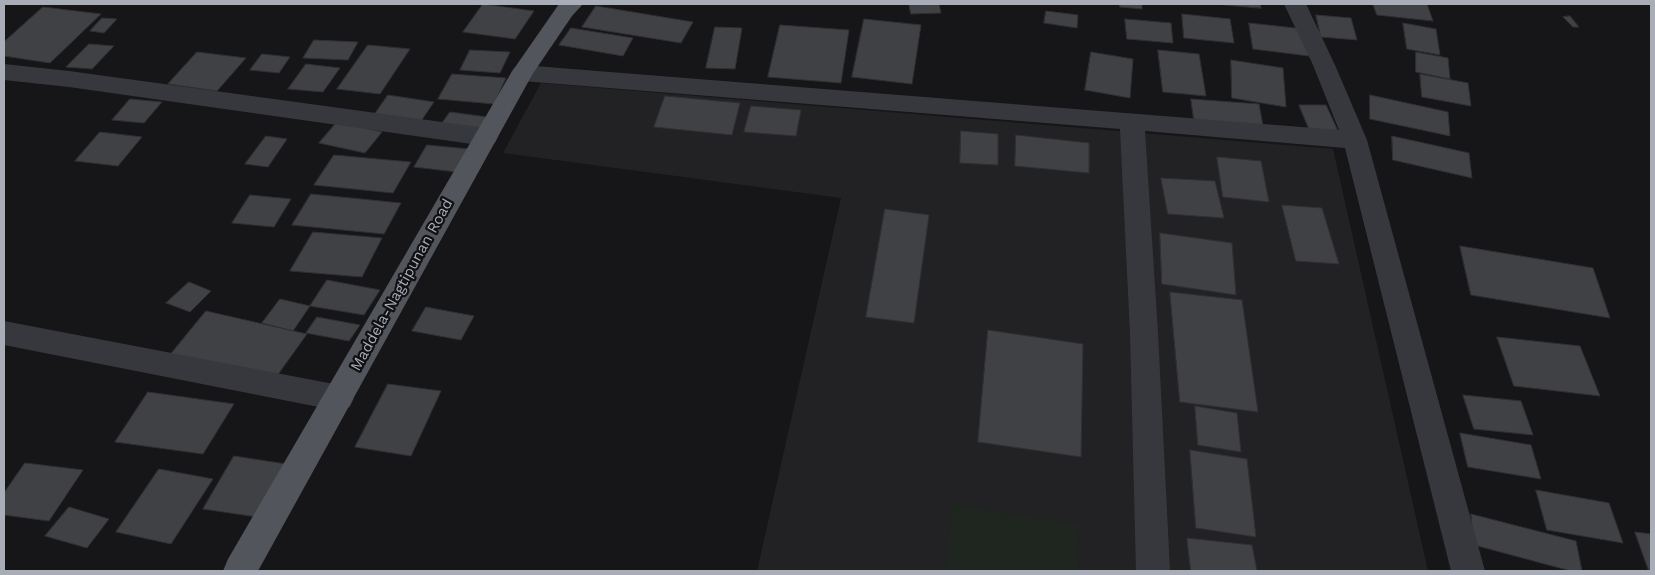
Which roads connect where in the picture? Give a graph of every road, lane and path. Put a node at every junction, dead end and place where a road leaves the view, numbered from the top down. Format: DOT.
graph roads {
  1 [pos="572,4"];
  2 [pos="1296,4"];
  3 [pos="4,72"];
  4 [pos="522,73"];
  5 [pos="1132,122"];
  6 [pos="486,136"];
  7 [pos="1355,140"];
  8 [pos="4,334"];
  9 [pos="339,398"];
  10 [pos="240,571"];
  11 [pos="1153,571"];
  12 [pos="1468,571"];
  1 -- 4 [label="main road, Maddela-Nagtipunan Road"];
  2 -- 7 [label="street"];
  3 -- 6 [label="street"];
  4 -- 5 [label="street"];
  4 -- 6 [label="main road, Maddela-Nagtipunan Road"];
  5 -- 7 [label="street"];
  5 -- 11 [label="street"];
  6 -- 9 [label="main road, Maddela-Nagtipunan Road"];
  7 -- 12 [label="street"];
  8 -- 9 [label="street"];
  9 -- 10 [label="main road, Maddela-Nagtipunan Road"];
}
